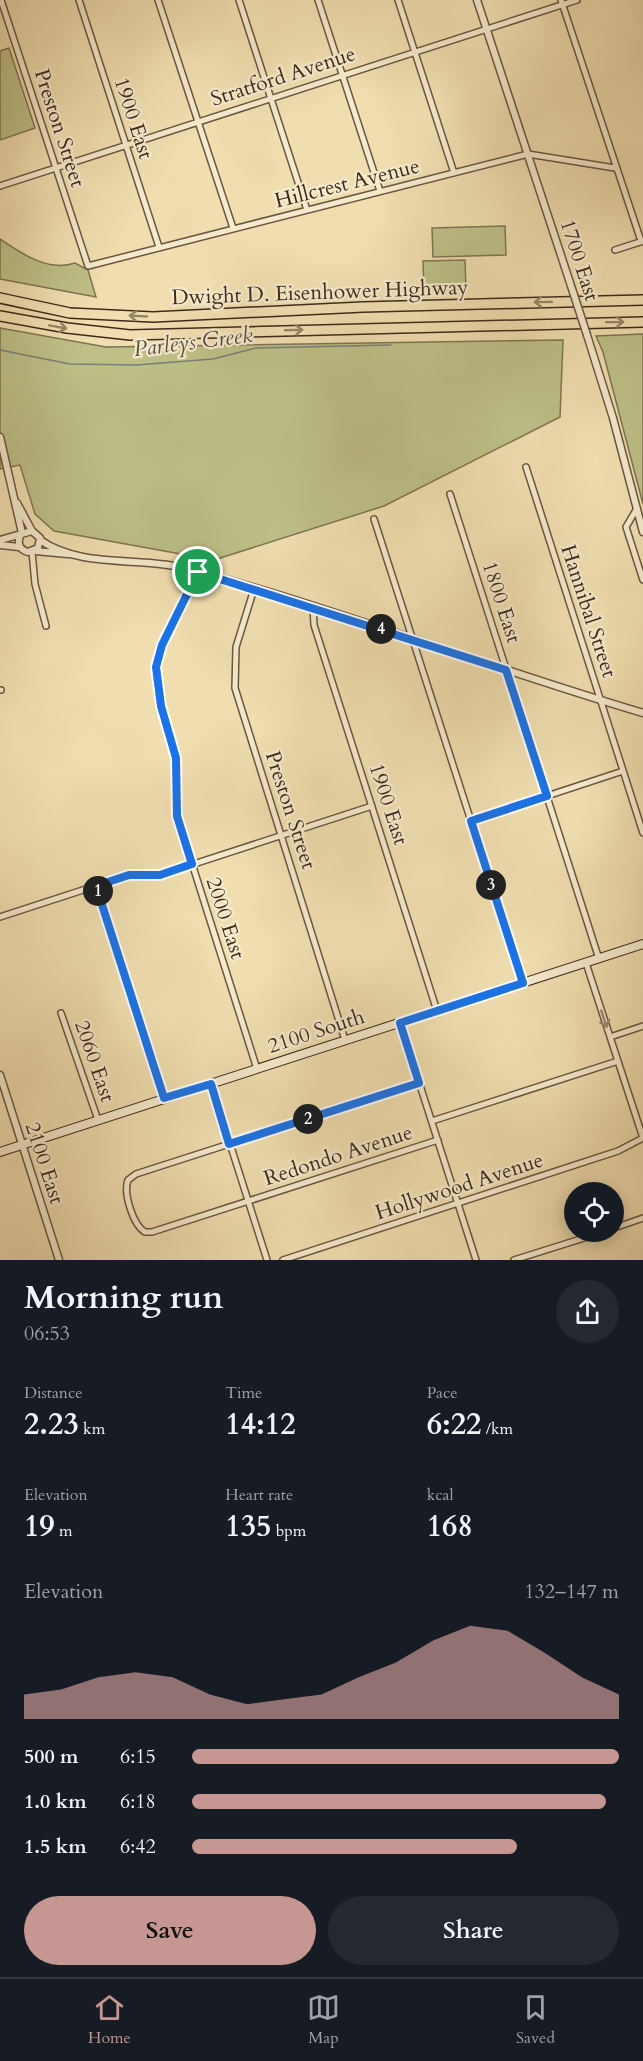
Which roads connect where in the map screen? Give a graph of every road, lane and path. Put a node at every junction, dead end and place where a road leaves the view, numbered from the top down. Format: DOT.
graph roads {
  1 [pos="1,0"];
  2 [pos="79,0"];
  3 [pos="158,0"];
  4 [pos="239,0"];
  5 [pos="318,0"];
  6 [pos="398,0"];
  7 [pos="477,0"];
  8 [pos="577,0"];
  9 [pos="562,2"];
  10 [pos="487,29"];
  11 [pos="415,52"];
  12 [pos="342,75"];
  13 [pos="270,98"];
  14 [pos="198,121"];
  15 [pos="126,145"];
  16 [pos="528,154"];
  17 [pos="56,168"];
  18 [pos="615,168"];
  19 [pos="454,173"];
  20 [pos="0,186"];
  21 [pos="380,191"];
  22 [pos="307,210"];
  23 [pos="233,228"];
  24 [pos="642,241"];
  25 [pos="159,247"];
  26 [pos="615,250"];
  27 [pos="88,266"];
  28 [pos="0,298"];
  29 [pos="643,300"];
  30 [pos="0,316"];
  31 [pos="643,322"];
  32 [pos="0,437"];
  33 [pos="526,467"];
  34 [pos="450,494"];
  35 [pos="16,502"];
  36 [pos="636,510"];
  37 [pos="374,519"];
  38 [pos="32,531"];
  39 [pos="643,531"];
  40 [pos="21,535"];
  41 [pos="0,540"];
  42 [pos="40,540"];
  43 [pos="0,545"];
  44 [pos="20,547"];
  45 [pos="34,551"];
  46 [pos="75,554"];
  47 [pos="198,572"];
  48 [pos="643,580"];
  49 [pos="254,589"];
  50 [pos="313,607"];
  51 [pos="46,626"];
  52 [pos="412,640"];
  53 [pos="506,670"];
  54 [pos="600,699"];
  55 [pos="643,713"];
  56 [pos="623,771"];
  57 [pos="547,796"];
  58 [pos="372,806"];
  59 [pos="471,821"];
  60 [pos="643,833"];
  61 [pos="282,836"];
  62 [pos="192,864"];
  63 [pos="96,886"];
  64 [pos="0,916"];
  65 [pos="643,944"];
  66 [pos="599,959"];
  67 [pos="586,963"];
  68 [pos="523,983"];
  69 [pos="437,1011"];
  70 [pos="61,1013"];
  71 [pos="400,1023"];
  72 [pos="643,1026"];
  73 [pos="610,1037"];
  74 [pos="345,1040"];
  75 [pos="618,1061"];
  76 [pos="257,1069"];
  77 [pos="0,1076"];
  78 [pos="419,1083"];
  79 [pos="211,1084"];
  80 [pos="164,1098"];
  81 [pos="98,1120"];
  82 [pos="432,1121"];
  83 [pos="643,1138"];
  84 [pos="438,1140"];
  85 [pos="229,1144"];
  86 [pos="22,1145"];
  87 [pos="0,1152"];
  88 [pos="248,1202"];
  89 [pos="458,1203"];
  90 [pos="643,1218"];
  91 [pos="624,1225"];
  92 [pos="571,1242"];
  93 [pos="59,1260"];
  94 [pos="267,1260"];
  95 [pos="283,1260"];
  96 [pos="476,1260"];
  97 [pos="514,1260"];
  1 -- 17 [label="street, Preston Street"];
  2 -- 15 [label="street, 1900 East"];
  3 -- 14 [label="street"];
  4 -- 13 [label="street"];
  5 -- 12 [label="street"];
  6 -- 11 [label="street"];
  7 -- 10 [label="street, 1700 East"];
  8 -- 9 [label="street, Stratford Avenue"];
  9 -- 10 [label="street, Stratford Avenue"];
  9 -- 18 [label="street"];
  10 -- 11 [label="street, Stratford Avenue"];
  10 -- 16 [label="street, 1700 East"];
  11 -- 12 [label="street, Stratford Avenue"];
  11 -- 19 [label="street"];
  12 -- 13 [label="street, Stratford Avenue"];
  12 -- 21 [label="street"];
  13 -- 14 [label="street, Stratford Avenue"];
  13 -- 22 [label="street"];
  14 -- 15 [label="street, Stratford Avenue"];
  14 -- 23 [label="street"];
  15 -- 17 [label="street, Stratford Avenue"];
  15 -- 25 [label="street, 1900 East"];
  16 -- 18 [label="street, Hillcrest Avenue"];
  16 -- 19 [label="street, Hillcrest Avenue"];
  16 -- 36 [label="street, 1700 East, bridge"];
  17 -- 20 [label="street, Stratford Avenue"];
  17 -- 27 [label="street, Preston Street"];
  18 -- 24 [label="street"];
  19 -- 21 [label="street, Hillcrest Avenue"];
  21 -- 22 [label="street, Hillcrest Avenue"];
  22 -- 23 [label="street, Hillcrest Avenue"];
  23 -- 25 [label="street, Hillcrest Avenue"];
  24 -- 26 [label="street"];
  25 -- 27 [label="street, Hillcrest Avenue"];
  29 -- 28 [label="highway, Dwight D. Eisenhower Highway, one-way"];
  30 -- 31 [label="highway, Dwight D. Eisenhower Highway, one-way"];
  32 -- 35 [label="street"];
  33 -- 54 [label="street, Hannibal Street"];
  34 -- 53 [label="street, 1800 East"];
  35 -- 38 [label="street"];
  35 -- 40 [label="street"];
  36 -- 39 [label="street, 1700 East"];
  36 -- 48 [label="street"];
  37 -- 52 [label="street"];
  38 -- 40 [label="street"];
  38 -- 42 [label="street"];
  40 -- 41 [label="street"];
  40 -- 44 [label="street"];
  42 -- 45 [label="street"];
  42 -- 46 [label="street"];
  43 -- 44 [label="street"];
  44 -- 45 [label="street"];
  45 -- 46 [label="street"];
  45 -- 51 [label="street"];
  46 -- 47 [label="street"];
  47 -- 49 [label="street"];
  47 -- 62 [label="street, 2000 East"];
  49 -- 50 [label="street"];
  49 -- 61 [label="street, Preston Street"];
  50 -- 52 [label="street"];
  50 -- 58 [label="street, 1900 East"];
  52 -- 53 [label="street"];
  52 -- 59 [label="street"];
  53 -- 54 [label="street"];
  53 -- 57 [label="street, 1800 East"];
  54 -- 55 [label="street"];
  54 -- 56 [label="street, Hannibal Street"];
  56 -- 57 [label="street"];
  56 -- 60 [label="street, Hannibal Street"];
  57 -- 59 [label="street"];
  57 -- 66 [label="street, 1800 East"];
  58 -- 61 [label="street"];
  58 -- 69 [label="street, 1900 East"];
  59 -- 68 [label="street"];
  61 -- 62 [label="street"];
  61 -- 74 [label="street, Preston Street"];
  62 -- 63 [label="street"];
  62 -- 76 [label="street, 2000 East"];
  63 -- 64 [label="street"];
  63 -- 80 [label="street"];
  65 -- 66 [label="main road, 2100 South"];
  66 -- 67 [label="main road, 2100 South"];
  67 -- 68 [label="main road, 2100 South"];
  67 -- 73 [label="street, one-way"];
  68 -- 69 [label="main road, 2100 South"];
  69 -- 71 [label="main road, 2100 South"];
  70 -- 81 [label="street, 2060 East"];
  71 -- 74 [label="main road, 2100 South"];
  71 -- 78 [label="street"];
  72 -- 73 [label="street"];
  73 -- 75 [label="street"];
  74 -- 76 [label="main road, 2100 South"];
  75 -- 82 [label="street, Redondo Avenue"];
  75 -- 83 [label="street"];
  76 -- 79 [label="main road, 2100 South"];
  77 -- 86 [label="street, 2100 East"];
  78 -- 82 [label="street"];
  78 -- 85 [label="street"];
  79 -- 80 [label="main road, 2100 South"];
  79 -- 85 [label="street"];
  80 -- 81 [label="main road, 2100 South"];
  81 -- 86 [label="main road, 2100 South"];
  82 -- 84 [label="street"];
  83 -- 89 [label="street, Hollywood Avenue"];
  84 -- 88 [label="street, Redondo Avenue"];
  84 -- 89 [label="street"];
  85 -- 88 [label="street"];
  85 -- 88 [label="street, Redondo Avenue"];
  86 -- 87 [label="main road, 2100 South"];
  86 -- 93 [label="street, 2100 East"];
  88 -- 94 [label="street"];
  89 -- 95 [label="street, Hollywood Avenue"];
  89 -- 96 [label="street"];
  90 -- 91 [label="street"];
  92 -- 97 [label="street"];
}
